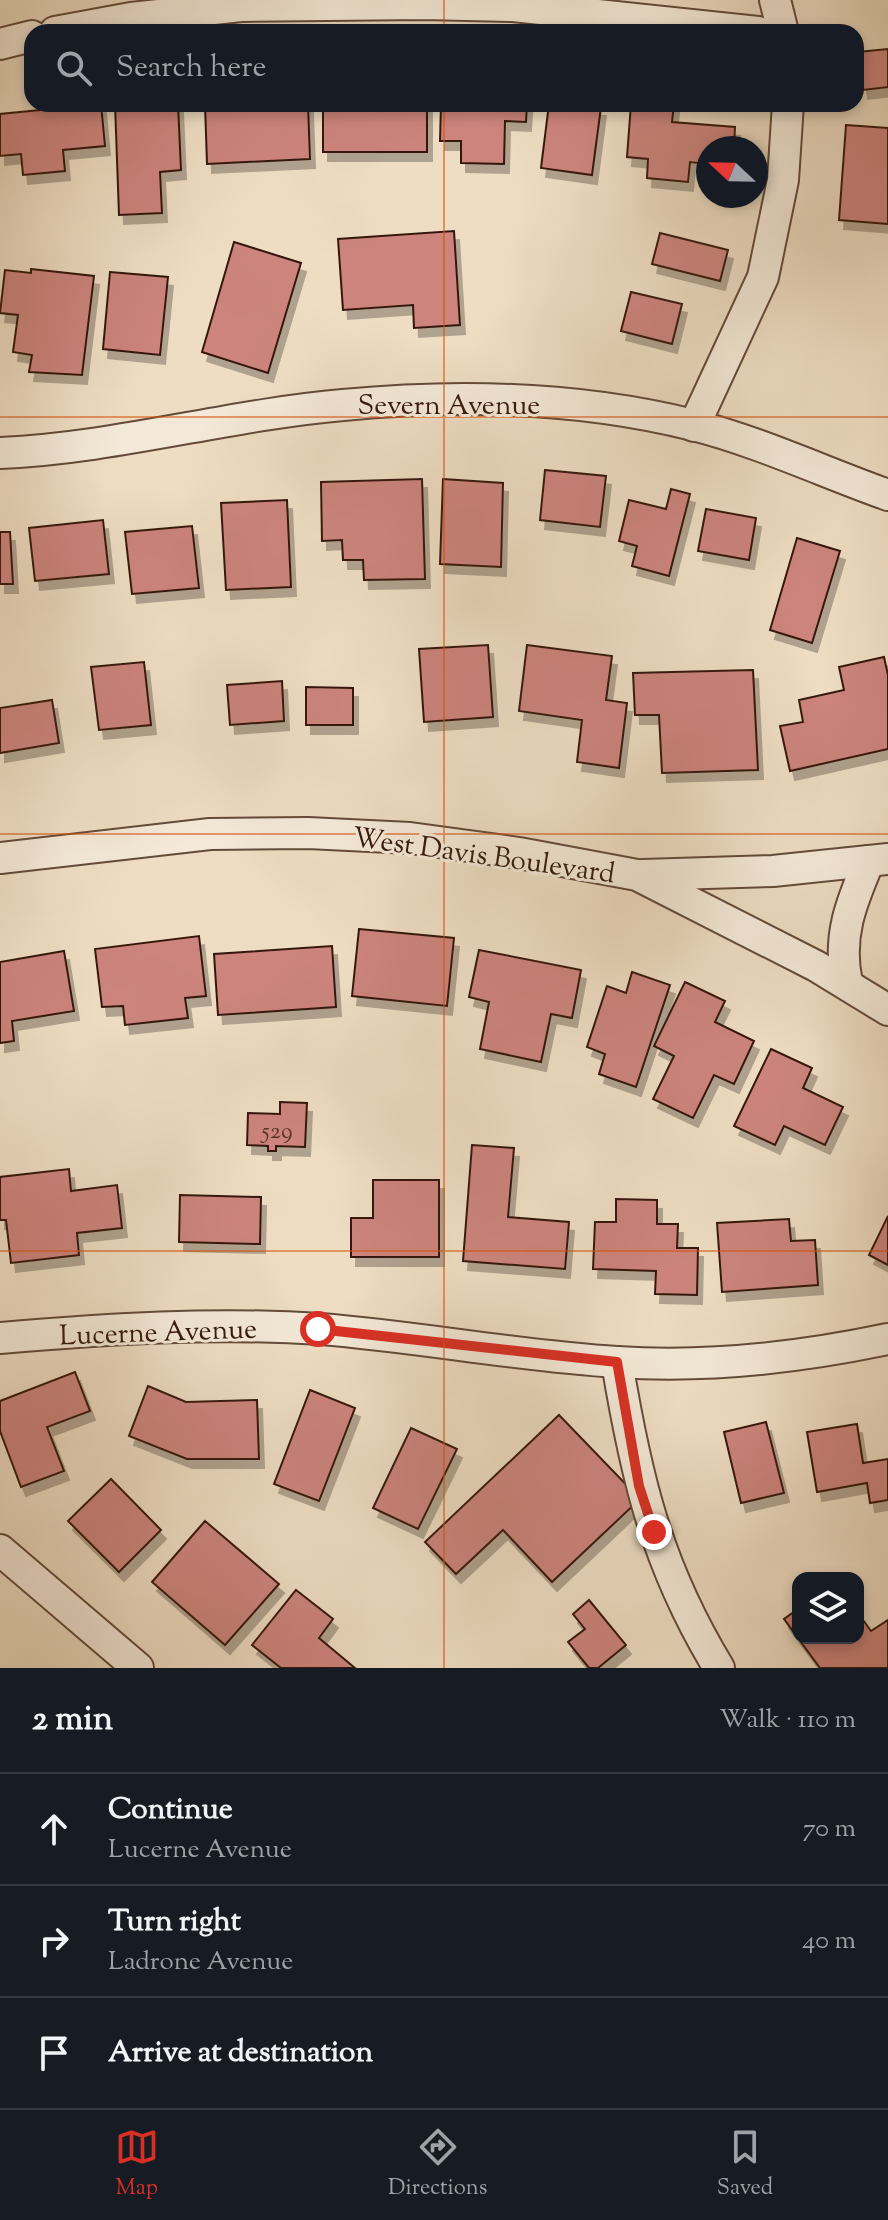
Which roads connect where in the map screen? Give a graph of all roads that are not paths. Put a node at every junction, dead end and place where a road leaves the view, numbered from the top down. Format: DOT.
graph roads {
  1 [pos="775,0"];
  2 [pos="98,24"];
  3 [pos="683,24"];
  4 [pos="781,24"];
  5 [pos="24,38"];
  6 [pos="0,44"];
  7 [pos="787,112"];
  8 [pos="694,426"];
  9 [pos="0,453"];
  10 [pos="888,495"];
  11 [pos="882,857"];
  12 [pos="0,858"];
  13 [pos="637,875"];
  14 [pos="847,983"];
  15 [pos="888,1010"];
  16 [pos="0,1338"];
  17 [pos="888,1339"];
  18 [pos="617,1362"];
  19 [pos="0,1550"];
  20 [pos="138,1668"];
  21 [pos="719,1668"];
  1 -- 4 [label="street"];
  2 -- 3 [label="street"];
  5 -- 6 [label="street"];
  7 -- 8 [label="street"];
  8 -- 9 [label="street, Severn Avenue"];
  8 -- 10 [label="street, Severn Avenue"];
  11 -- 13 [label="street"];
  11 -- 14 [label="street"];
  12 -- 13 [label="street, West Davis Boulevard"];
  13 -- 14 [label="street, West Davis Boulevard"];
  14 -- 15 [label="street, West Davis Boulevard"];
  16 -- 18 [label="street, Lucerne Avenue"];
  17 -- 18 [label="street, Lucerne Avenue"];
  18 -- 21 [label="street"];
  19 -- 20 [label="street"];
}
